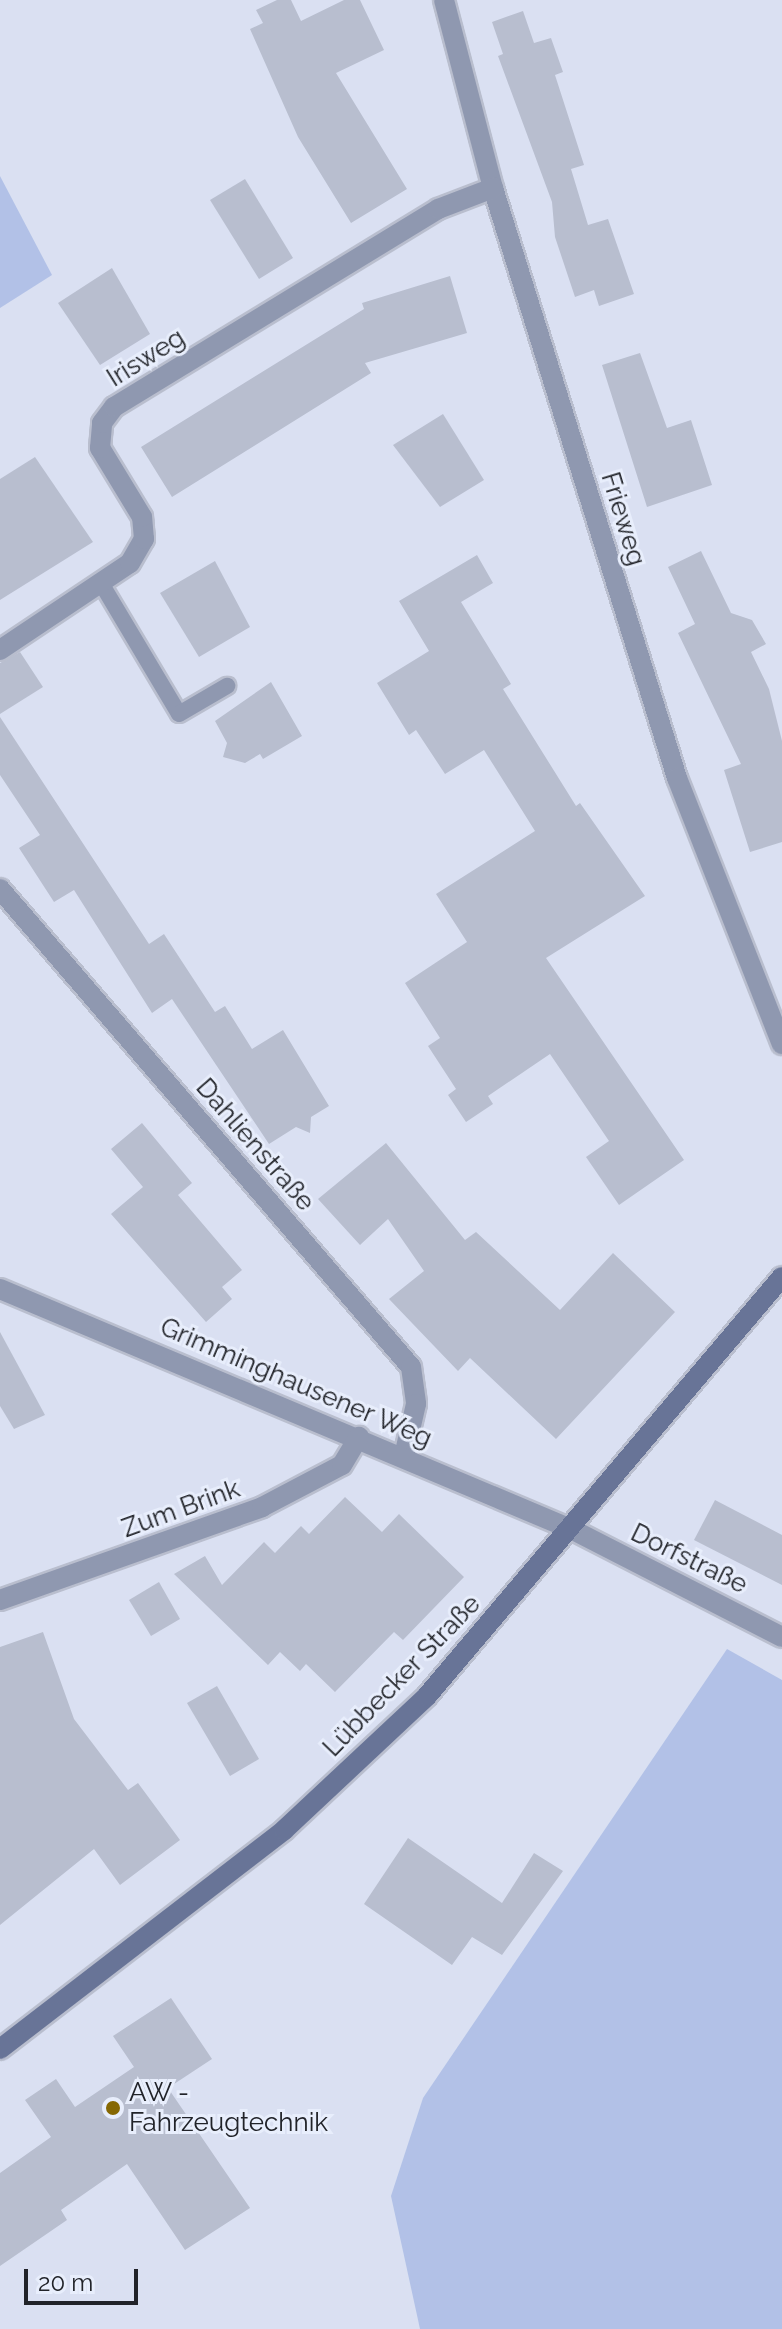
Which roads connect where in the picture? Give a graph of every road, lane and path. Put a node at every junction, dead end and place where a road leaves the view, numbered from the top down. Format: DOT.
graph roads {
  1 [pos="444,0"];
  2 [pos="493,188"];
  3 [pos="101,583"];
  4 [pos="0,650"];
  5 [pos="227,686"];
  6 [pos="0,889"];
  7 [pos="782,1044"];
  8 [pos="782,1277"];
  9 [pos="0,1289"];
  10 [pos="359,1437"];
  11 [pos="404,1456"];
  12 [pos="571,1529"];
  13 [pos="0,1600"];
  14 [pos="782,1637"];
  15 [pos="0,2049"];
  1 -- 2 [label="street, Frieweg"];
  2 -- 3 [label="street, Irisweg"];
  2 -- 7 [label="street, Frieweg"];
  3 -- 4 [label="street, Irisweg"];
  3 -- 5 [label="lane"];
  6 -- 11 [label="street, Dahlienstraße"];
  8 -- 12 [label="main road, Lübbecker Straße"];
  9 -- 10 [label="street, Grimminghausener Weg"];
  10 -- 11 [label="street, Grimminghausener Weg"];
  10 -- 13 [label="street, Zum Brink"];
  11 -- 12 [label="street, Grimminghausener Weg"];
  12 -- 14 [label="street, Dorfstraße"];
  12 -- 15 [label="main road, Lübbecker Straße"];
}
